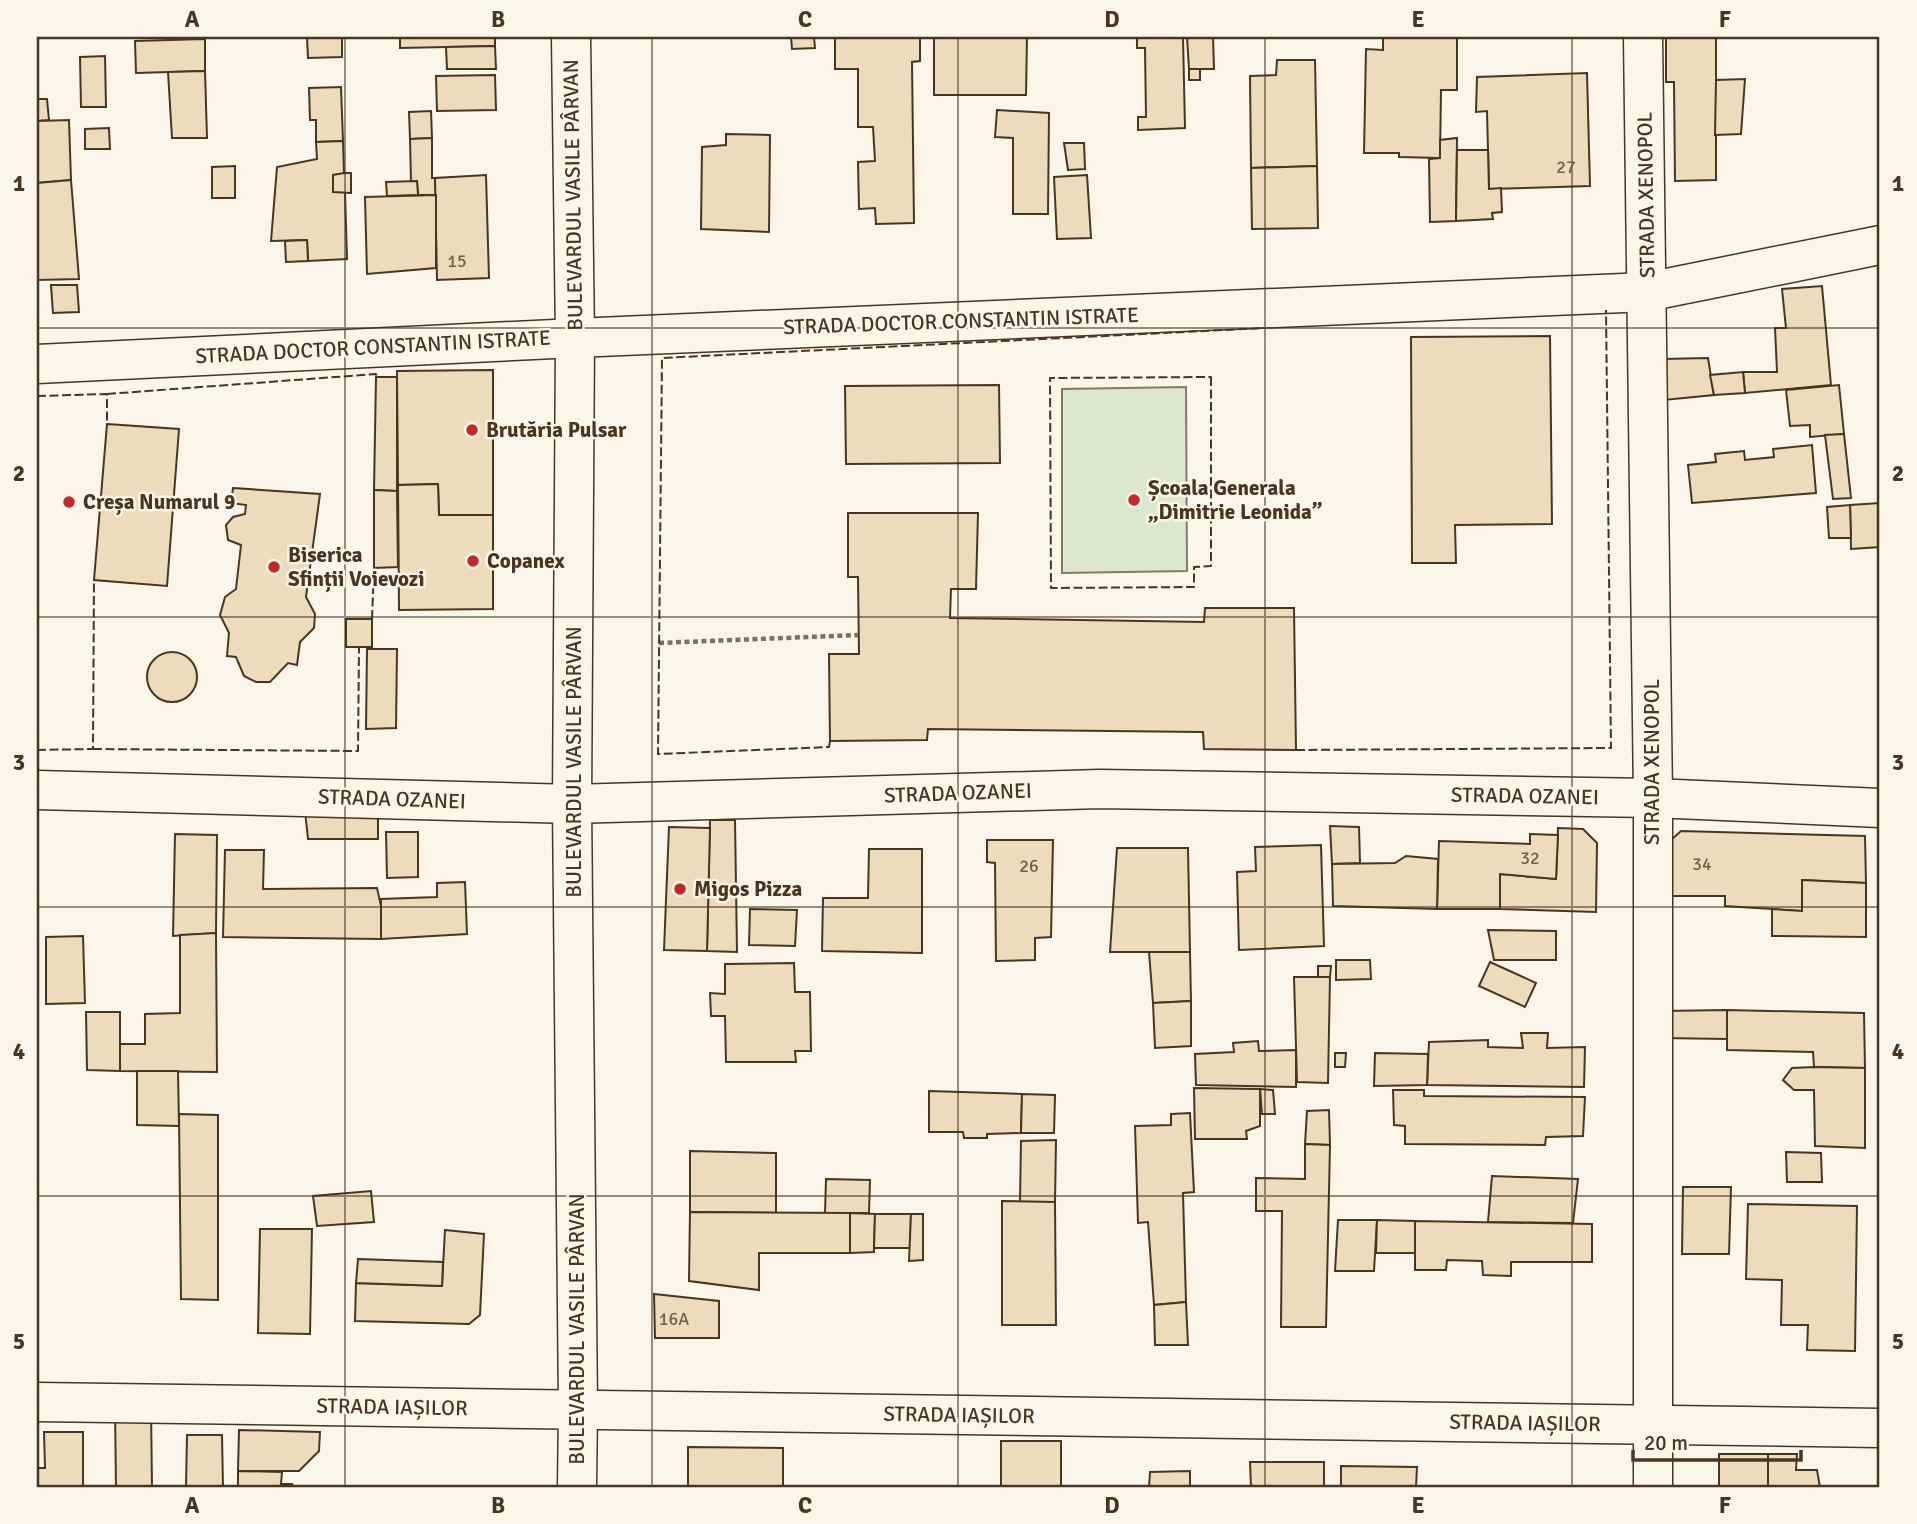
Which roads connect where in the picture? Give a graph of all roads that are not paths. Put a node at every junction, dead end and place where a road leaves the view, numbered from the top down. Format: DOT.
graph roads {
  1 [pos="571,37"];
  2 [pos="1643,37"];
  3 [pos="1880,245"];
  4 [pos="1647,292"];
  5 [pos="575,338"];
  6 [pos="37,364"];
  7 [pos="37,790"];
  8 [pos="1653,798"];
  9 [pos="572,804"];
  10 [pos="1880,808"];
  11 [pos="37,1402"];
  12 [pos="579,1409"];
  13 [pos="1653,1425"];
  14 [pos="1880,1428"];
  15 [pos="577,1487"];
  16 [pos="1653,1487"];
  1 -- 5 [label="street, BULEVARDUL VASILE PÂRVAN"];
  2 -- 4 [label="street, STRADA XENOPOL"];
  3 -- 4 [label="street, STRADA DOCTOR CONSTANTIN ISTRATE"];
  4 -- 5 [label="street, STRADA DOCTOR CONSTANTIN ISTRATE"];
  4 -- 8 [label="street, STRADA XENOPOL"];
  5 -- 6 [label="street, STRADA DOCTOR CONSTANTIN ISTRATE"];
  5 -- 9 [label="street, BULEVARDUL VASILE PÂRVAN"];
  7 -- 9 [label="street, STRADA OZANEI"];
  8 -- 9 [label="street, STRADA OZANEI"];
  8 -- 10 [label="street, STRADA OZANEI"];
  8 -- 13 [label="street, STRADA XENOPOL"];
  9 -- 12 [label="street, BULEVARDUL VASILE PÂRVAN"];
  11 -- 12 [label="street, STRADA IAȘILOR"];
  12 -- 13 [label="street, STRADA IAȘILOR"];
  12 -- 15 [label="street, BULEVARDUL VASILE PÂRVAN"];
  13 -- 14 [label="street, STRADA IAȘILOR"];
  13 -- 16 [label="street, STRADA XENOPOL"];
}
